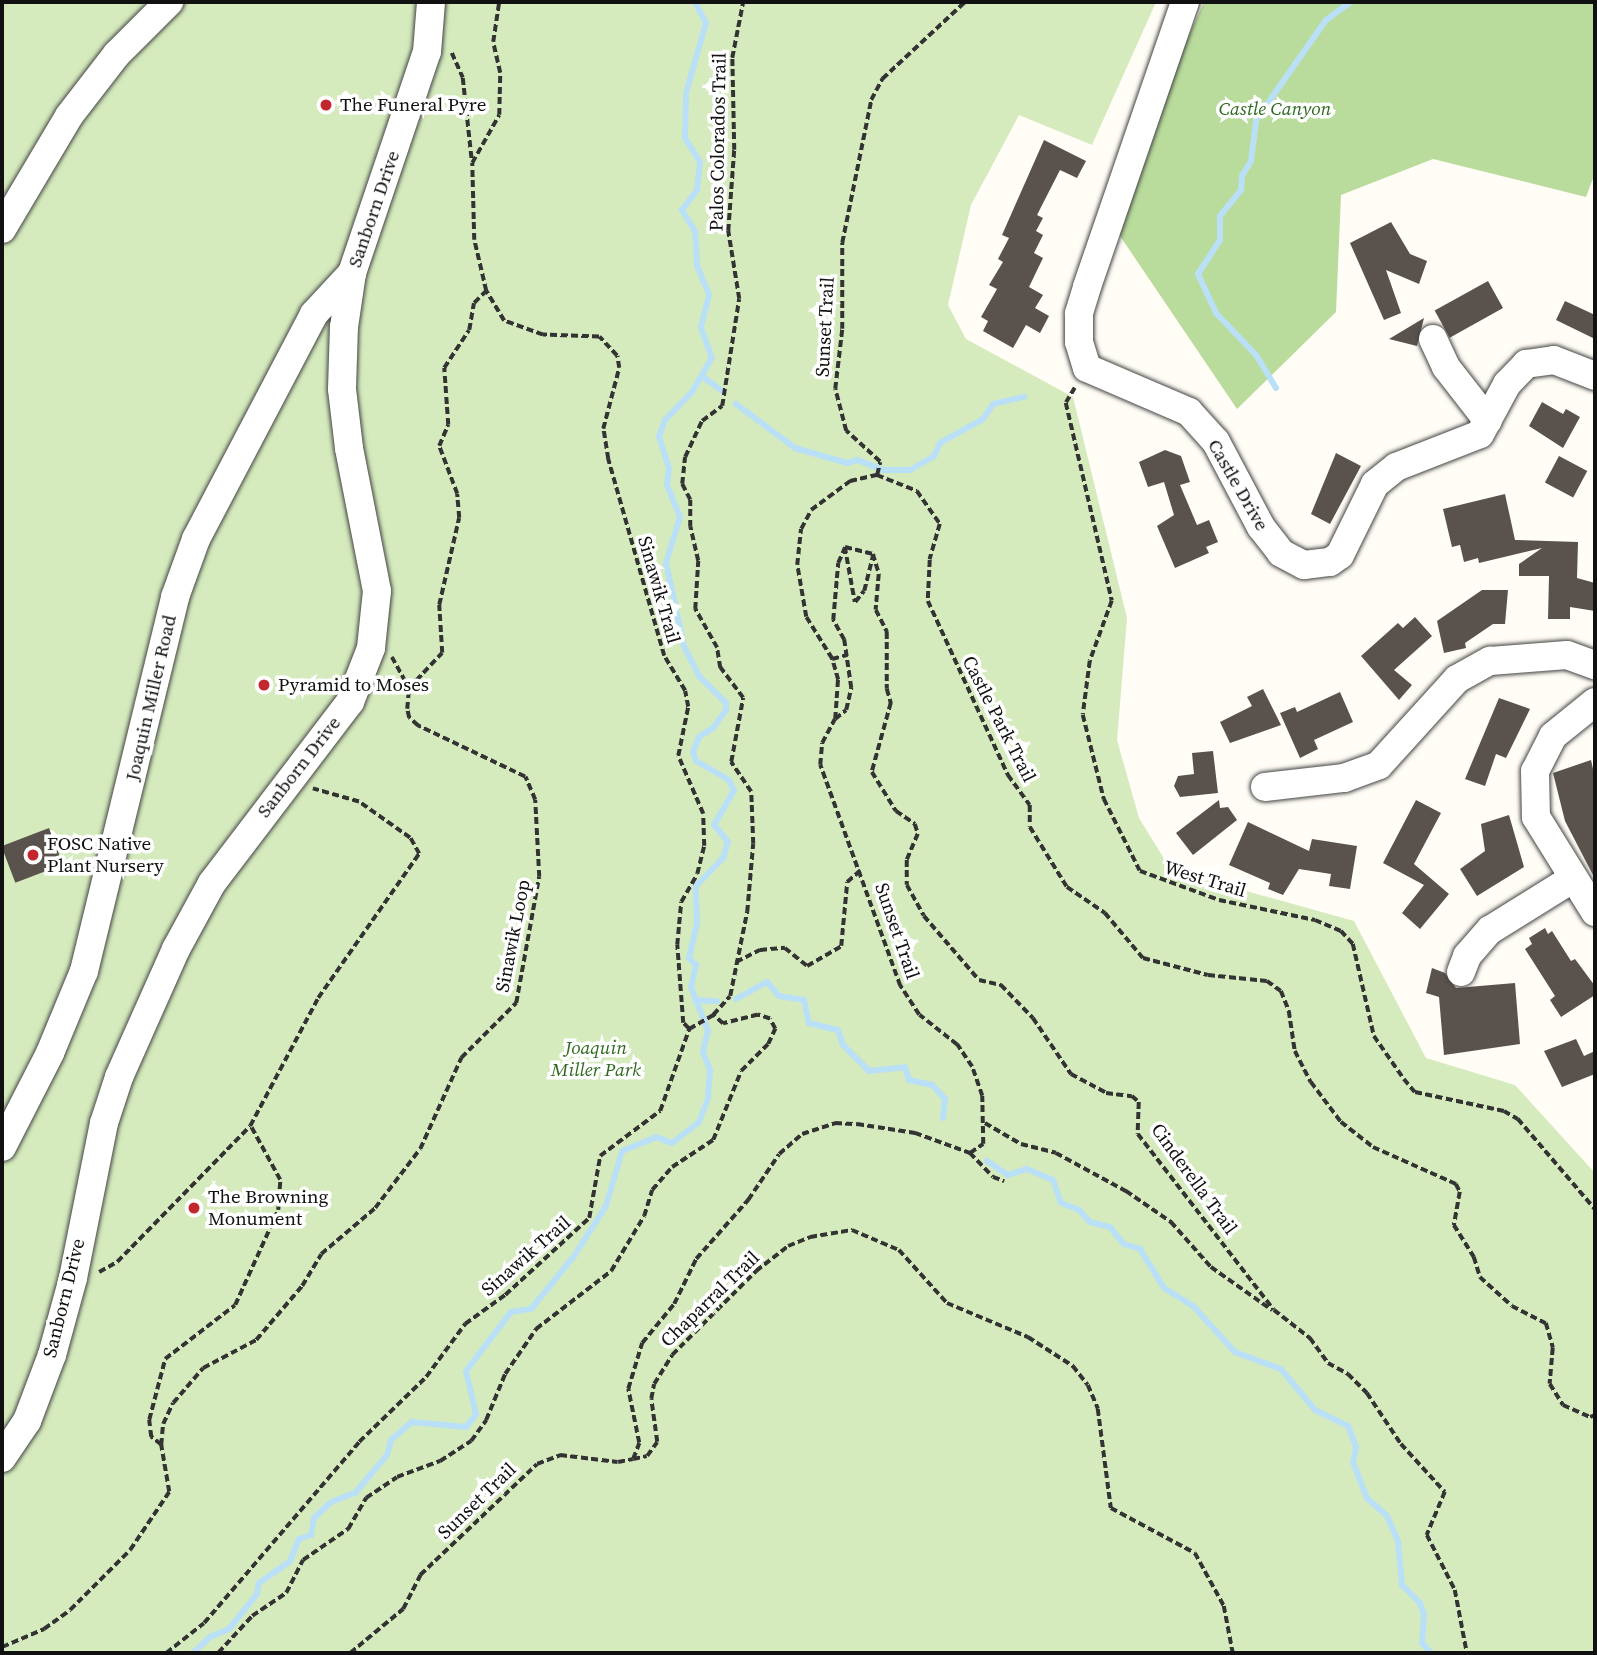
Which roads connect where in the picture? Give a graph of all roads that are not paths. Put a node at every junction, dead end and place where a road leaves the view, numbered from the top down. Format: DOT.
graph roads {
  1 [pos="169,2"];
  2 [pos="1185,2"];
  3 [pos="431,14"];
  4 [pos="2,229"];
  5 [pos="352,272"];
  6 [pos="1433,339"];
  7 [pos="1595,376"];
  8 [pos="1488,421"];
  9 [pos="1595,665"];
  10 [pos="1595,702"];
  11 [pos="1265,787"];
  12 [pos="1572,879"];
  13 [pos="1595,912"];
  14 [pos="1461,972"];
  15 [pos="2,1147"];
  16 [pos="2,1458"];
  1 -- 4 [label="street"];
  2 -- 8 [label="street, Castle Drive"];
  3 -- 5 [label="street, Sanborn Drive"];
  5 -- 15 [label="street, Joaquin Miller Road"];
  5 -- 16 [label="street, Sanborn Drive"];
  6 -- 8 [label="street"];
  7 -- 8 [label="street, Castle Drive"];
  9 -- 11 [label="street"];
  10 -- 12 [label="street"];
  12 -- 13 [label="street"];
  12 -- 14 [label="street"];
}
